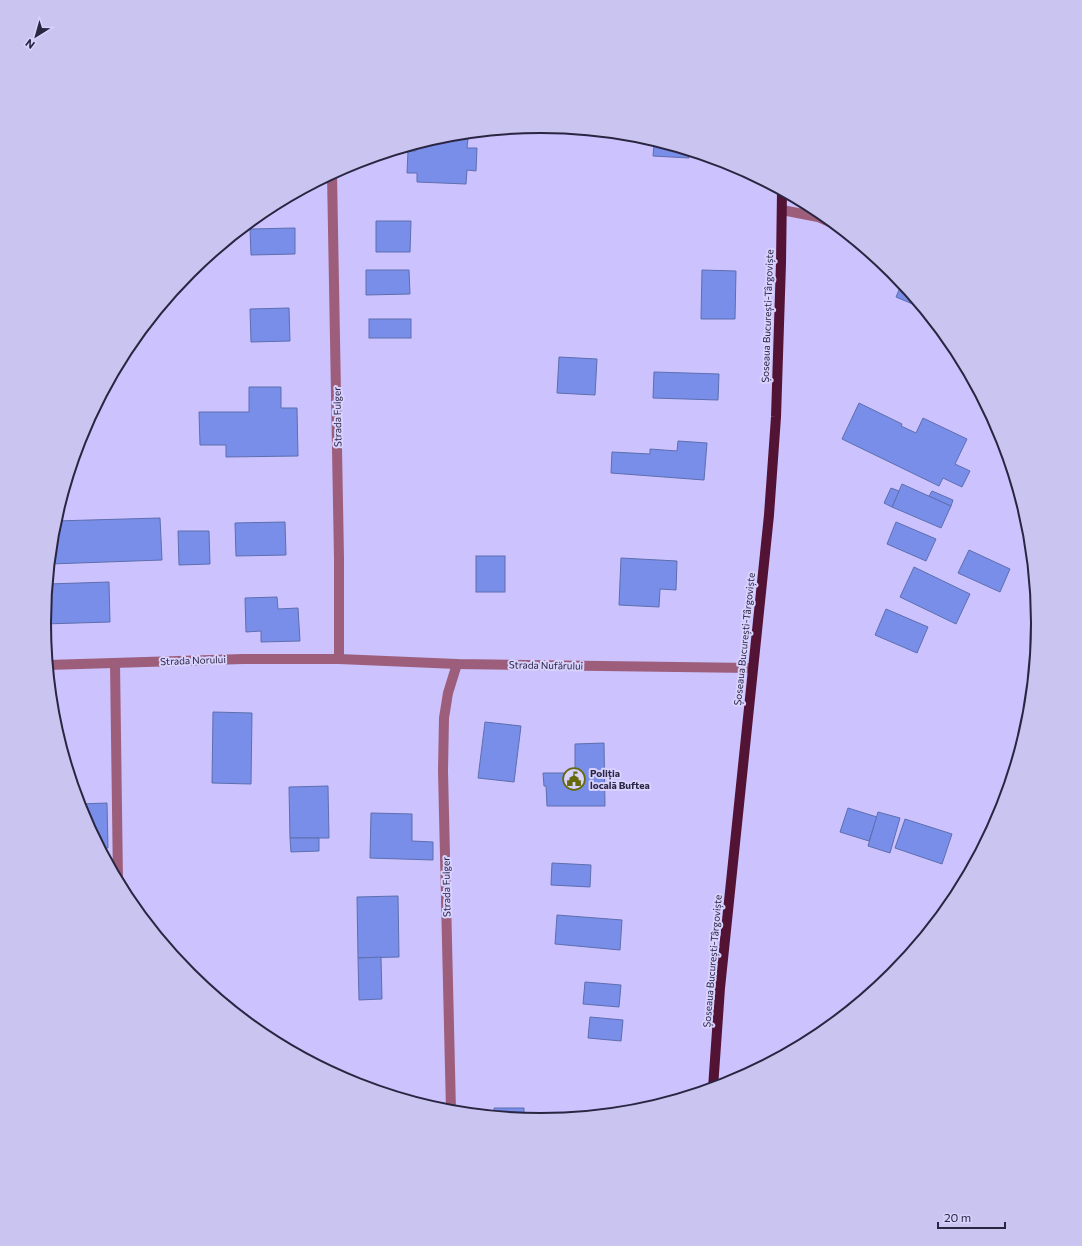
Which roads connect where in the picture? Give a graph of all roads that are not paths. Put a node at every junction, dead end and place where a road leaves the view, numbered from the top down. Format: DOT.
graph roads {
  1 [pos="332,180"];
  2 [pos="782,197"];
  3 [pos="782,210"];
  4 [pos="813,216"];
  5 [pos="339,659"];
  6 [pos="114,663"];
  7 [pos="457,664"];
  8 [pos="53,665"];
  9 [pos="752,668"];
  10 [pos="118,869"];
  11 [pos="713,1082"];
  12 [pos="451,1105"];
  1 -- 5 [label="street, Strada Fulger"];
  2 -- 3 [label="main road, Șoseaua București-Târgoviște"];
  3 -- 4 [label="street"];
  3 -- 9 [label="main road, Șoseaua București-Târgoviște"];
  5 -- 6 [label="street, Strada Norului"];
  5 -- 7 [label="street, Strada Nufărului"];
  6 -- 8 [label="street, Strada Norului"];
  6 -- 10 [label="street"];
  7 -- 9 [label="street, Strada Nufărului"];
  7 -- 12 [label="street, Strada Fulger"];
  9 -- 11 [label="main road, Șoseaua București-Târgoviște"];
}
